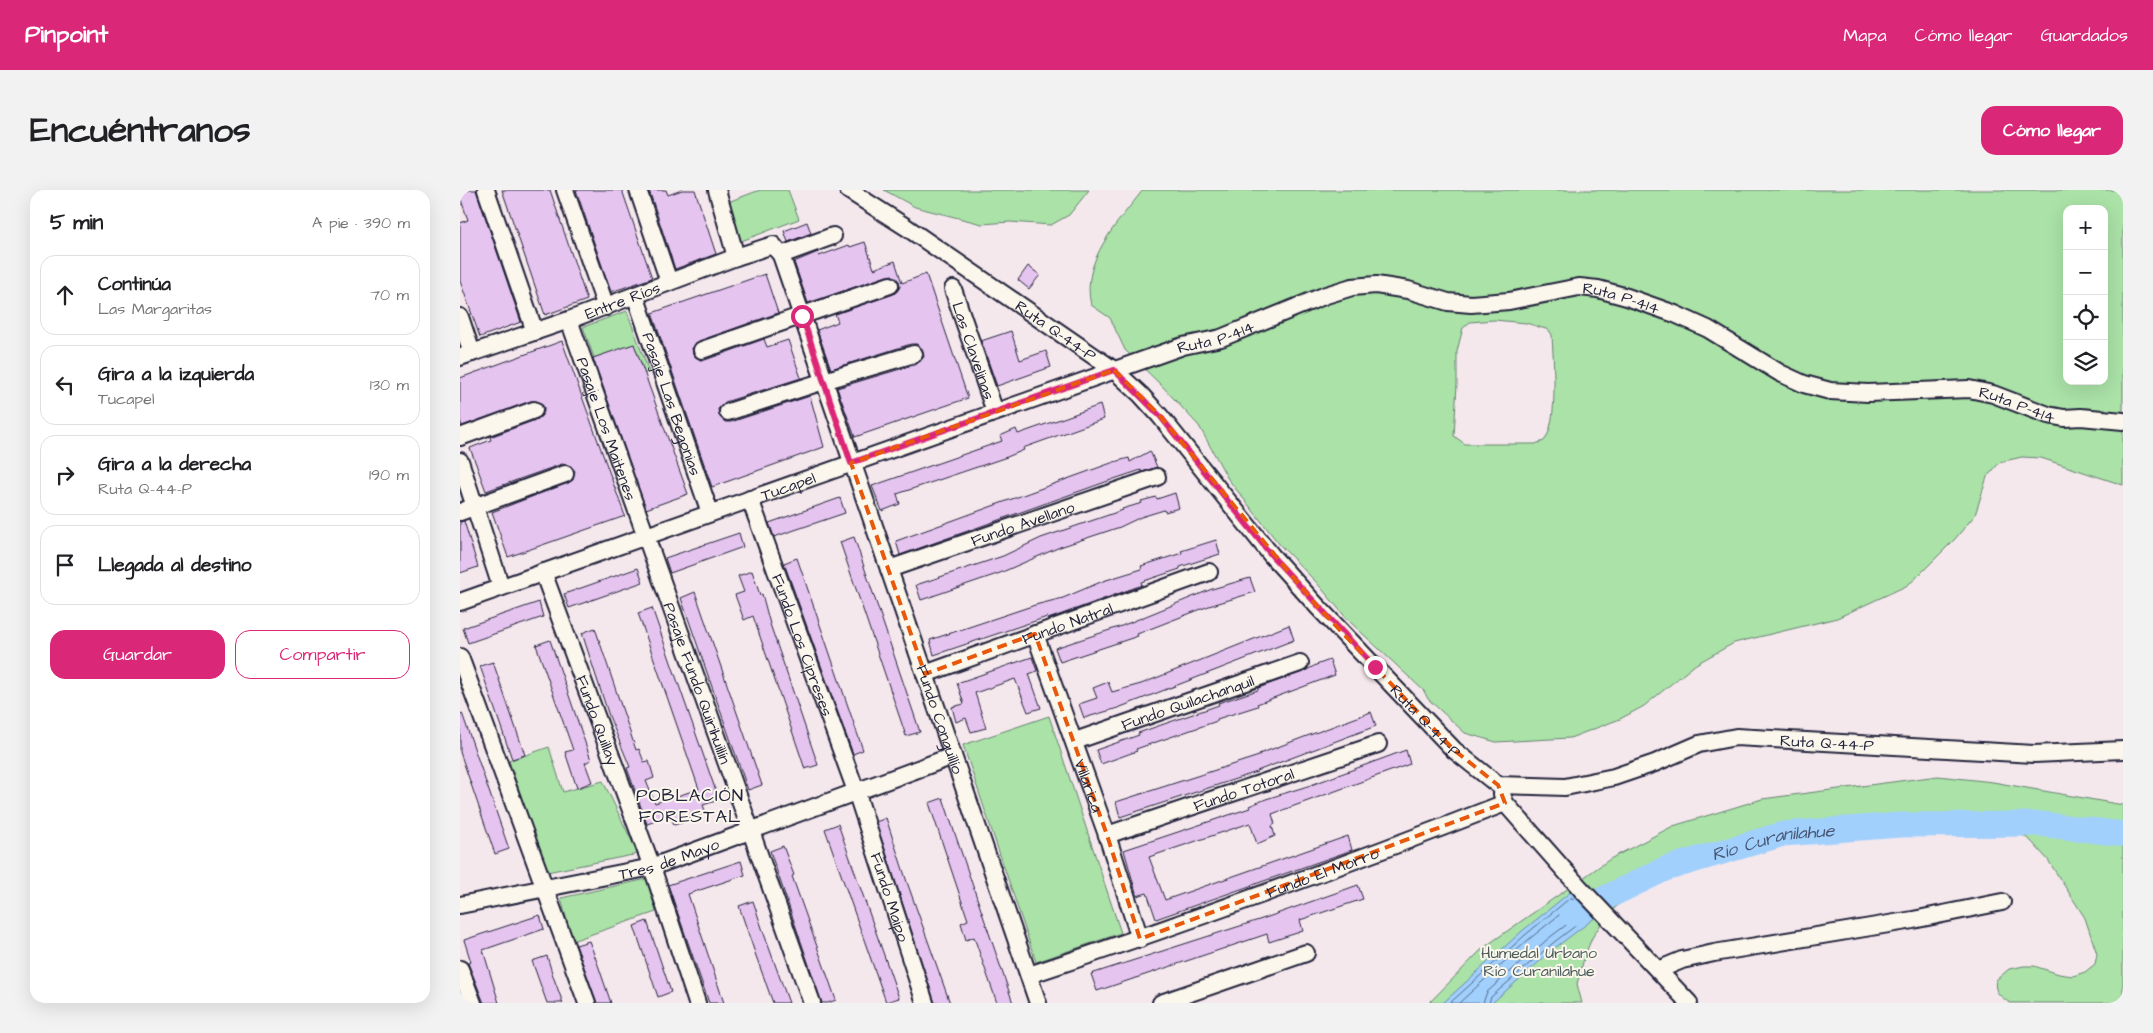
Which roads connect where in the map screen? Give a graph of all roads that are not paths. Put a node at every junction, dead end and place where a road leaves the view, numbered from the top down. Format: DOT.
graph roads {
  1 [pos="486,190"];
  2 [pos="565,190"];
  3 [pos="638,190"];
  4 [pos="717,190"];
  5 [pos="848,190"];
  6 [pos="833,236"];
  7 [pos="782,255"];
  8 [pos="736,257"];
  9 [pos="669,282"];
  10 [pos="890,285"];
  11 [pos="952,289"];
  12 [pos="635,295"];
  13 [pos="606,307"];
  14 [pos="802,316"];
  15 [pos="460,317"];
  16 [pos="569,320"];
  17 [pos="535,332"];
  18 [pos="702,350"];
  19 [pos="914,354"];
  20 [pos="466,355"];
  21 [pos="1114,370"];
  22 [pos="824,381"];
  23 [pos="534,410"];
  24 [pos="728,412"];
  25 [pos="995,412"];
  26 [pos="2123,421"];
  27 [pos="460,437"];
  28 [pos="460,461"];
  29 [pos="851,463"];
  30 [pos="565,474"];
  31 [pos="1157,477"];
  32 [pos="750,499"];
  33 [pos="476,506"];
  34 [pos="460,512"];
  35 [pos="710,513"];
  36 [pos="644,536"];
  37 [pos="889,568"];
  38 [pos="544,572"];
  39 [pos="1210,572"];
  40 [pos="501,587"];
  41 [pos="460,602"];
  42 [pos="1035,634"];
  43 [pos="460,657"];
  44 [pos="1300,663"];
  45 [pos="925,674"];
  46 [pos="1075,741"];
  47 [pos="1378,744"];
  48 [pos="2123,750"];
  49 [pos="953,756"];
  50 [pos="1498,786"];
  51 [pos="856,792"];
  52 [pos="1505,803"];
  53 [pos="751,830"];
  54 [pos="1107,835"];
  55 [pos="652,867"];
  56 [pos="545,888"];
  57 [pos="2002,902"];
  58 [pos="460,905"];
  59 [pos="1140,939"];
  60 [pos="1306,953"];
  61 [pos="460,969"];
  62 [pos="1658,970"];
  63 [pos="1029,976"];
  64 [pos="472,1003"];
  65 [pos="587,1003"];
  66 [pos="697,1003"];
  67 [pos="812,1003"];
  68 [pos="925,1003"];
  69 [pos="1038,1003"];
  70 [pos="1161,1003"];
  71 [pos="1690,1003"];
  1 -- 17 [label="street"];
  2 -- 13 [label="street"];
  3 -- 9 [label="street"];
  4 -- 8 [label="street"];
  5 -- 21 [label="street, Ruta Q-44-P"];
  6 -- 7 [label="street"];
  7 -- 8 [label="street, Entre Ríos"];
  7 -- 14 [label="street, Fundo Conguillío"];
  8 -- 9 [label="street, Entre Ríos"];
  9 -- 12 [label="street, Entre Ríos"];
  10 -- 14 [label="street"];
  11 -- 25 [label="street, Las Clavelinas"];
  12 -- 13 [label="street, Entre Ríos"];
  12 -- 35 [label="street, Pasaje Las Begonias"];
  13 -- 16 [label="street, Entre Ríos"];
  14 -- 18 [label="street"];
  14 -- 22 [label="street, Fundo Conguillío"];
  15 -- 20 [label="street"];
  16 -- 17 [label="street, Entre Ríos"];
  16 -- 36 [label="street, Pasaje Los Maitenes"];
  17 -- 20 [label="street, Entre Ríos"];
  19 -- 22 [label="street"];
  21 -- 25 [label="street, Tucapel"];
  21 -- 26 [label="street, Ruta P-414"];
  21 -- 50 [label="street, Ruta Q-44-P"];
  22 -- 24 [label="street"];
  22 -- 29 [label="street, Fundo Conguillío"];
  23 -- 27 [label="street"];
  25 -- 29 [label="street, Tucapel"];
  28 -- 33 [label="street"];
  29 -- 32 [label="street, Tucapel"];
  29 -- 37 [label="street, Fundo Conguillío"];
  30 -- 33 [label="street"];
  31 -- 37 [label="street, Fundo Avellano"];
  32 -- 35 [label="street, Tucapel"];
  32 -- 51 [label="street, Fundo Los Cipreses"];
  33 -- 34 [label="street"];
  33 -- 40 [label="street"];
  35 -- 36 [label="street, Tucapel"];
  36 -- 38 [label="street, Tucapel"];
  36 -- 53 [label="street, Pasaje Fundo Quirihuillín"];
  37 -- 45 [label="street, Fundo Conguillío"];
  38 -- 40 [label="street, Tucapel"];
  38 -- 55 [label="street, Fundo Quillay"];
  39 -- 42 [label="street, Fundo Natral"];
  40 -- 41 [label="street, Tucapel"];
  42 -- 45 [label="street, Fundo Natral"];
  42 -- 46 [label="street, Villarica"];
  43 -- 56 [label="street"];
  44 -- 46 [label="street, Fundo Quilachanquil"];
  45 -- 49 [label="street, Fundo Conguillío"];
  46 -- 54 [label="street, Villarica"];
  47 -- 54 [label="street, Fundo Totoral"];
  48 -- 50 [label="street, Ruta Q-44-P"];
  49 -- 51 [label="street, Tres de Mayo"];
  49 -- 63 [label="street, Fundo Conguillío"];
  50 -- 52 [label="street"];
  51 -- 53 [label="street, Tres de Mayo"];
  51 -- 68 [label="street, Fundo Maipo"];
  52 -- 59 [label="street, Fundo El Morro"];
  52 -- 62 [label="street"];
  53 -- 55 [label="street, Tres de Mayo"];
  53 -- 67 [label="street, Pasaje Fundo Quirihuillín"];
  54 -- 59 [label="street, Villarica"];
  55 -- 56 [label="street, Tres de Mayo"];
  55 -- 66 [label="street, Fundo Quillay"];
  56 -- 58 [label="street, Tres de Mayo"];
  56 -- 65 [label="street"];
  57 -- 62 [label="street"];
  59 -- 63 [label="street"];
  60 -- 70 [label="street"];
  61 -- 64 [label="street"];
  62 -- 71 [label="street"];
  63 -- 69 [label="street, Fundo Conguillío"];
}
